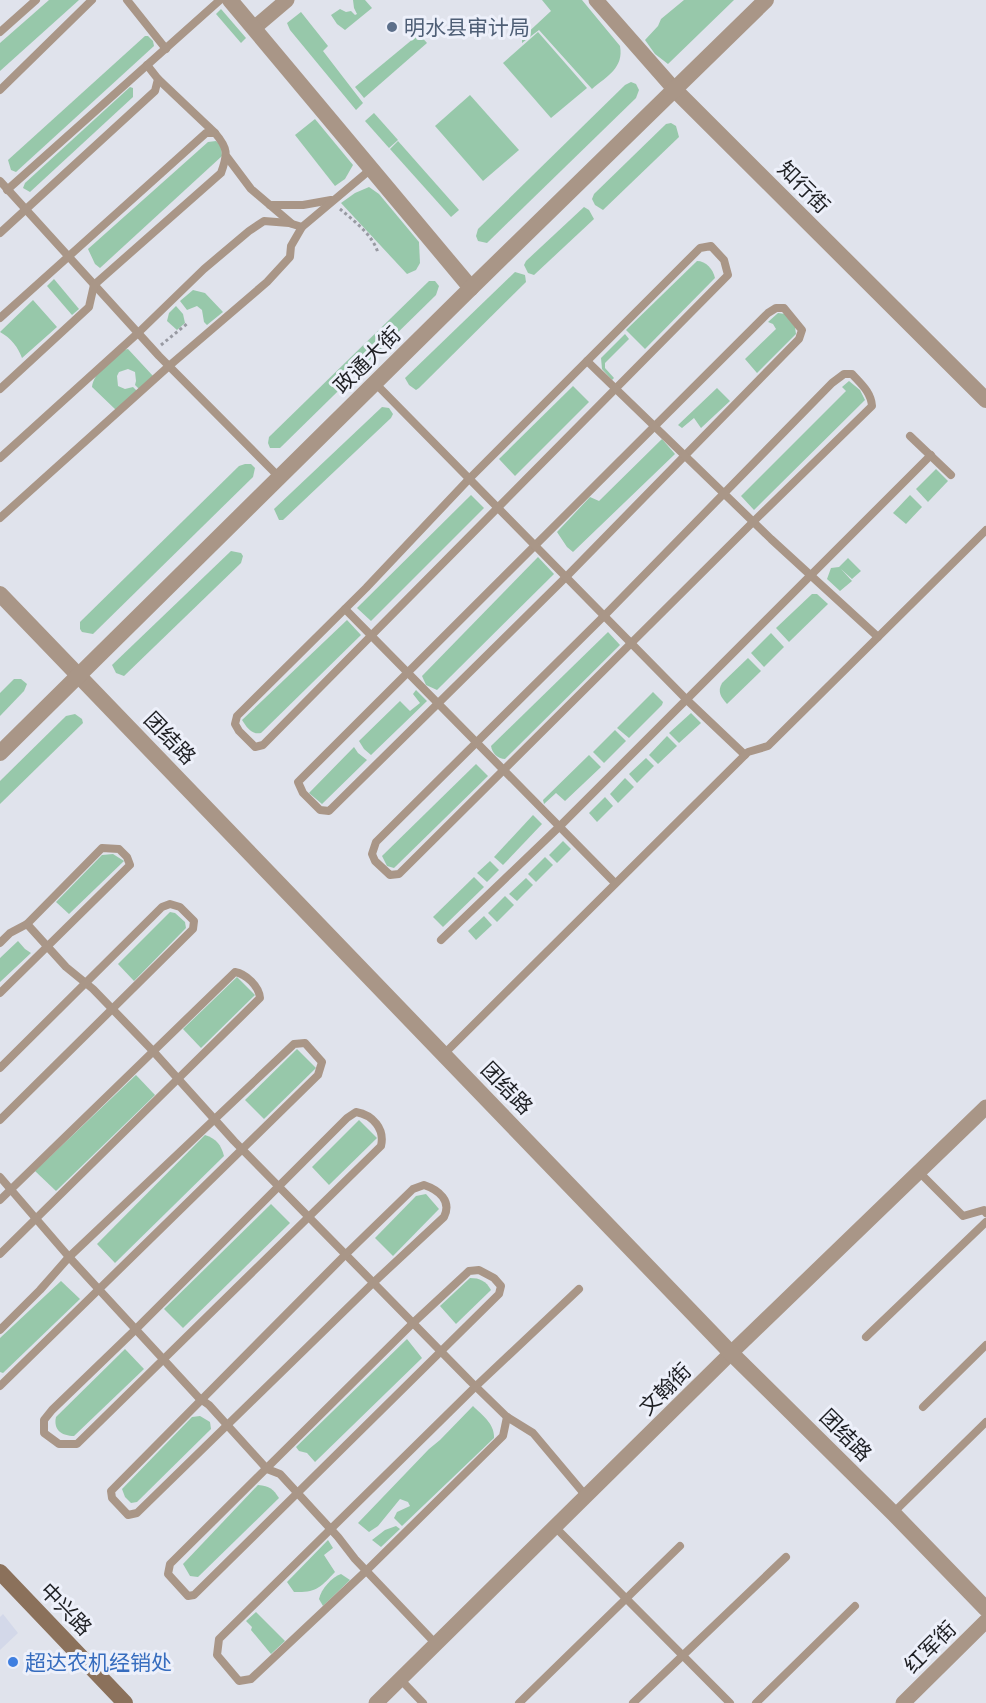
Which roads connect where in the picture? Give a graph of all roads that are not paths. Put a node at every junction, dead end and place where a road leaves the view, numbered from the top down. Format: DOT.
graph roads {
  1 [pos="36,0"];
  2 [pos="92,0"];
  3 [pos="127,0"];
  4 [pos="220,0"];
  5 [pos="230,0"];
  6 [pos="287,0"];
  7 [pos="596,0"];
  8 [pos="766,0"];
  9 [pos="254,28"];
  10 [pos="0,32"];
  11 [pos="166,49"];
  12 [pos="147,65"];
  13 [pos="158,79"];
  14 [pos="0,90"];
  15 [pos="675,90"];
  16 [pos="215,133"];
  17 [pos="227,157"];
  18 [pos="371,169"];
  19 [pos="0,181"];
  20 [pos="7,190"];
  21 [pos="334,200"];
  22 [pos="270,205"];
  23 [pos="25,210"];
  24 [pos="292,224"];
  25 [pos="302,227"];
  26 [pos="0,232"];
  27 [pos="67,256"];
  28 [pos="94,285"];
  29 [pos="471,288"];
  30 [pos="0,318"];
  31 [pos="138,333"];
  32 [pos="587,361"];
  33 [pos="169,366"];
  34 [pos="375,383"];
  35 [pos="0,389"];
  36 [pos="616,389"];
  37 [pos="986,400"];
  38 [pos="654,426"];
  39 [pos="910,436"];
  40 [pos="931,455"];
  41 [pos="685,456"];
  42 [pos="0,458"];
  43 [pos="951,475"];
  44 [pos="280,478"];
  45 [pos="469,479"];
  46 [pos="725,495"];
  47 [pos="498,508"];
  48 [pos="0,518"];
  49 [pos="753,522"];
  50 [pos="986,530"];
  51 [pos="534,545"];
  52 [pos="811,576"];
  53 [pos="566,577"];
  54 [pos="0,594"];
  55 [pos="345,609"];
  56 [pos="604,616"];
  57 [pos="371,636"];
  58 [pos="879,637"];
  59 [pos="632,644"];
  60 [pos="407,672"];
  61 [pos="79,676"];
  62 [pos="687,700"];
  63 [pos="438,703"];
  64 [pos="477,742"];
  65 [pos="0,753"];
  66 [pos="745,755"];
  67 [pos="504,770"];
  68 [pos="560,826"];
  69 [pos="615,883"];
  70 [pos="27,924"];
  71 [pos="441,940"];
  72 [pos="0,943"];
  73 [pos="48,947"];
  74 [pos="86,983"];
  75 [pos="0,993"];
  76 [pos="112,1009"];
  77 [pos="153,1051"];
  78 [pos="444,1055"];
  79 [pos="0,1068"];
  80 [pos="178,1080"];
  81 [pos="986,1107"];
  82 [pos="214,1119"];
  83 [pos="0,1120"];
  84 [pos="242,1149"];
  85 [pos="920,1172"];
  86 [pos="0,1177"];
  87 [pos="278,1187"];
  88 [pos="11,1189"];
  89 [pos="0,1200"];
  90 [pos="986,1213"];
  91 [pos="308,1216"];
  92 [pos="36,1220"];
  93 [pos="986,1222"];
  94 [pos="0,1254"];
  95 [pos="345,1254"];
  96 [pos="69,1257"];
  97 [pos="373,1283"];
  98 [pos="579,1289"];
  99 [pos="99,1290"];
  100 [pos="413,1323"];
  101 [pos="136,1329"];
  102 [pos="0,1330"];
  103 [pos="866,1336"];
  104 [pos="986,1345"];
  105 [pos="440,1351"];
  106 [pos="731,1353"];
  107 [pos="163,1358"];
  108 [pos="0,1386"];
  109 [pos="476,1387"];
  110 [pos="201,1400"];
  111 [pos="923,1407"];
  112 [pos="507,1417"];
  113 [pos="986,1422"];
  114 [pos="227,1425"];
  115 [pos="267,1468"];
  116 [pos="297,1492"];
  117 [pos="586,1496"];
  118 [pos="893,1513"];
  119 [pos="555,1527"];
  120 [pos="332,1530"];
  121 [pos="680,1546"];
  122 [pos="786,1557"];
  123 [pos="366,1571"];
  124 [pos="0,1572"];
  125 [pos="627,1600"];
  126 [pos="855,1606"];
  127 [pos="986,1609"];
  128 [pos="986,1621"];
  129 [pos="435,1643"];
  130 [pos="682,1655"];
  131 [pos="400,1679"];
  132 [pos="125,1703"];
  133 [pos="376,1703"];
  134 [pos="423,1703"];
  135 [pos="519,1703"];
  136 [pos="633,1703"];
  137 [pos="730,1703"];
  138 [pos="756,1703"];
  139 [pos="903,1703"];
  1 -- 10 [label="lane"];
  2 -- 14 [label="lane"];
  3 -- 11 [label="lane"];
  4 -- 11 [label="lane"];
  5 -- 9 [label="street"];
  6 -- 9 [label="street"];
  7 -- 15 [label="street, 知行街"];
  8 -- 15 [label="street, 政通大街"];
  9 -- 18 [label="street"];
  11 -- 12 [label="lane"];
  12 -- 13 [label="lane"];
  12 -- 20 [label="lane"];
  13 -- 16 [label="lane"];
  13 -- 23 [label="lane"];
  15 -- 29 [label="street, 政通大街"];
  15 -- 37 [label="street, 知行街"];
  16 -- 17 [label="lane"];
  16 -- 27 [label="lane"];
  17 -- 22 [label="lane"];
  17 -- 28 [label="lane"];
  18 -- 21 [label="lane"];
  18 -- 29 [label="street"];
  19 -- 20 [label="lane"];
  20 -- 23 [label="lane"];
  21 -- 22 [label="lane"];
  21 -- 25 [label="lane"];
  22 -- 24 [label="lane"];
  23 -- 26 [label="lane"];
  23 -- 27 [label="lane"];
  24 -- 25 [label="lane"];
  24 -- 31 [label="lane"];
  25 -- 33 [label="lane"];
  27 -- 28 [label="lane"];
  27 -- 30 [label="lane"];
  28 -- 31 [label="lane"];
  28 -- 35 [label="lane"];
  29 -- 34 [label="street, 政通大街"];
  31 -- 33 [label="lane"];
  31 -- 42 [label="lane"];
  32 -- 36 [label="lane"];
  32 -- 36 [label="lane"];
  32 -- 45 [label="lane"];
  33 -- 44 [label="lane"];
  33 -- 48 [label="lane"];
  34 -- 44 [label="street, 政通大街"];
  34 -- 45 [label="lane"];
  36 -- 38 [label="lane"];
  36 -- 47 [label="lane"];
  38 -- 41 [label="lane"];
  38 -- 41 [label="lane"];
  38 -- 51 [label="lane"];
  39 -- 40 [label="lane"];
  40 -- 43 [label="lane"];
  40 -- 52 [label="lane"];
  41 -- 46 [label="lane"];
  41 -- 53 [label="lane"];
  44 -- 61 [label="street, 政通大街"];
  45 -- 47 [label="lane"];
  45 -- 55 [label="lane"];
  46 -- 49 [label="lane"];
  46 -- 49 [label="lane"];
  46 -- 56 [label="lane"];
  47 -- 51 [label="lane"];
  47 -- 57 [label="lane"];
  49 -- 52 [label="lane"];
  49 -- 59 [label="lane"];
  50 -- 58 [label="lane"];
  51 -- 53 [label="lane"];
  51 -- 60 [label="lane"];
  52 -- 58 [label="lane"];
  52 -- 62 [label="lane"];
  53 -- 56 [label="lane"];
  53 -- 63 [label="lane"];
  54 -- 61 [label="street, 团结路"];
  55 -- 57 [label="lane"];
  55 -- 57 [label="lane"];
  56 -- 59 [label="lane"];
  56 -- 64 [label="lane"];
  57 -- 60 [label="lane"];
  58 -- 66 [label="lane"];
  59 -- 62 [label="lane"];
  59 -- 67 [label="lane"];
  60 -- 63 [label="lane"];
  60 -- 63 [label="lane"];
  61 -- 65 [label="street, 政通大街"];
  61 -- 78 [label="street, 团结路"];
  62 -- 66 [label="lane"];
  62 -- 68 [label="lane"];
  63 -- 64 [label="lane"];
  64 -- 67 [label="lane"];
  64 -- 67 [label="lane"];
  66 -- 69 [label="lane"];
  67 -- 68 [label="lane"];
  68 -- 69 [label="lane"];
  68 -- 71 [label="lane"];
  69 -- 78 [label="lane"];
  70 -- 72 [label="lane"];
  70 -- 73 [label="lane"];
  70 -- 73 [label="lane"];
  73 -- 74 [label="lane"];
  73 -- 75 [label="lane"];
  74 -- 76 [label="lane"];
  74 -- 76 [label="lane"];
  74 -- 79 [label="lane"];
  76 -- 77 [label="lane"];
  76 -- 83 [label="lane"];
  77 -- 80 [label="lane"];
  77 -- 80 [label="lane"];
  77 -- 88 [label="lane"];
  78 -- 106 [label="street, 团结路"];
  80 -- 82 [label="lane"];
  80 -- 92 [label="lane"];
  81 -- 85 [label="street, 文翰街"];
  82 -- 84 [label="lane"];
  82 -- 84 [label="lane"];
  82 -- 96 [label="lane"];
  84 -- 87 [label="lane"];
  84 -- 99 [label="lane"];
  85 -- 90 [label="lane"];
  85 -- 106 [label="street, 文翰街"];
  86 -- 88 [label="lane"];
  87 -- 91 [label="lane"];
  87 -- 91 [label="lane"];
  87 -- 101 [label="lane"];
  88 -- 89 [label="lane"];
  88 -- 92 [label="lane"];
  91 -- 95 [label="lane"];
  91 -- 107 [label="lane"];
  92 -- 94 [label="lane"];
  92 -- 96 [label="lane"];
  93 -- 103 [label="lane"];
  95 -- 97 [label="lane"];
  95 -- 97 [label="lane"];
  95 -- 110 [label="lane"];
  96 -- 99 [label="lane"];
  96 -- 102 [label="lane"];
  97 -- 100 [label="lane"];
  97 -- 114 [label="lane"];
  98 -- 109 [label="lane"];
  99 -- 101 [label="lane"];
  99 -- 108 [label="lane"];
  100 -- 105 [label="lane"];
  100 -- 105 [label="lane"];
  100 -- 115 [label="lane"];
  101 -- 107 [label="lane"];
  101 -- 107 [label="lane"];
  104 -- 111 [label="lane"];
  105 -- 109 [label="lane"];
  105 -- 116 [label="lane"];
  106 -- 117 [label="street, 文翰街"];
  106 -- 118 [label="street, 团结路"];
  107 -- 110 [label="lane"];
  109 -- 112 [label="lane"];
  109 -- 120 [label="lane"];
  110 -- 114 [label="lane"];
  110 -- 114 [label="lane"];
  112 -- 117 [label="lane"];
  112 -- 123 [label="lane"];
  113 -- 118 [label="lane"];
  114 -- 115 [label="lane"];
  115 -- 116 [label="lane"];
  115 -- 116 [label="lane"];
  116 -- 120 [label="lane"];
  117 -- 119 [label="street, 文翰街"];
  118 -- 127 [label="street, 团结路"];
  119 -- 125 [label="lane"];
  119 -- 129 [label="street, 文翰街"];
  120 -- 123 [label="lane"];
  120 -- 123 [label="lane"];
  121 -- 125 [label="lane"];
  122 -- 130 [label="lane"];
  123 -- 129 [label="lane"];
  124 -- 132 [label="main road, 中兴路"];
  125 -- 130 [label="lane"];
  125 -- 135 [label="lane"];
  126 -- 138 [label="lane"];
  128 -- 139 [label="street, 红军街"];
  129 -- 131 [label="street, 文翰街"];
  130 -- 136 [label="lane"];
  130 -- 137 [label="lane"];
  131 -- 133 [label="street, 文翰街"];
  131 -- 134 [label="lane"];
}
